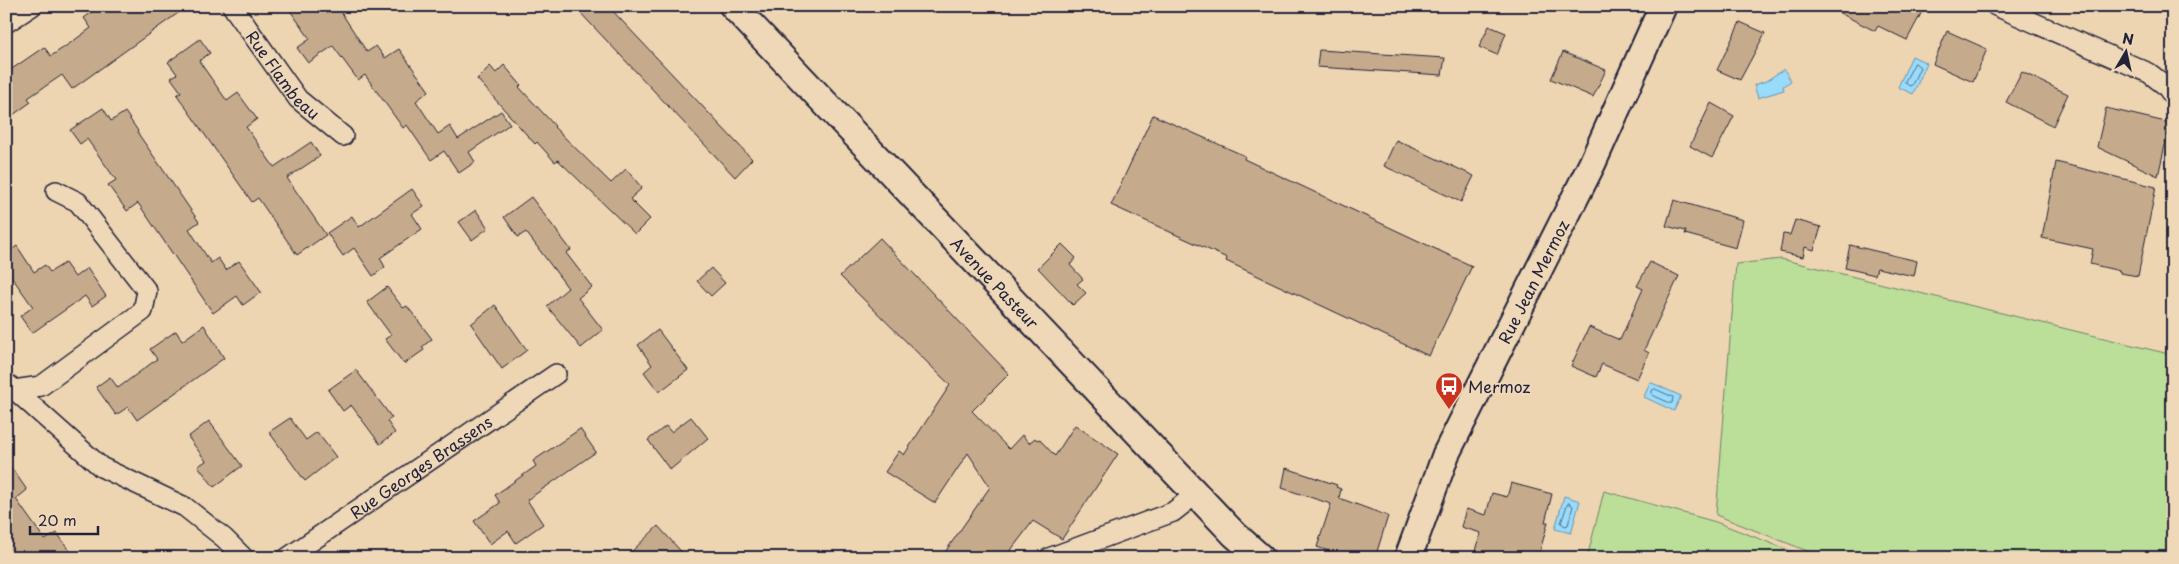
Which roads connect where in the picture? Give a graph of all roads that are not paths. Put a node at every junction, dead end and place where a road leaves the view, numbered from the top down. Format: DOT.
graph roads {
  1 [pos="32,6"];
  2 [pos="232,6"];
  3 [pos="733,6"];
  4 [pos="1663,6"];
  5 [pos="1996,6"];
  6 [pos="6,24"];
  7 [pos="2173,96"];
  8 [pos="343,136"];
  9 [pos="56,191"];
  10 [pos="556,374"];
  11 [pos="9,391"];
  12 [pos="1196,494"];
  13 [pos="244,558"];
  14 [pos="287,558"];
  15 [pos="1051,558"];
  16 [pos="1260,558"];
  17 [pos="1408,558"];
  1 -- 6 [label="street"];
  2 -- 8 [label="street, Rue Flambeau"];
  3 -- 12 [label="main road, Avenue Pasteur"];
  4 -- 17 [label="main road, Rue Jean Mermoz"];
  5 -- 7 [label="street"];
  9 -- 11 [label="street"];
  10 -- 14 [label="street, Rue Georges Brassens"];
  11 -- 13 [label="street"];
  12 -- 15 [label="street"];
  12 -- 16 [label="main road, Avenue Pasteur"];
}
